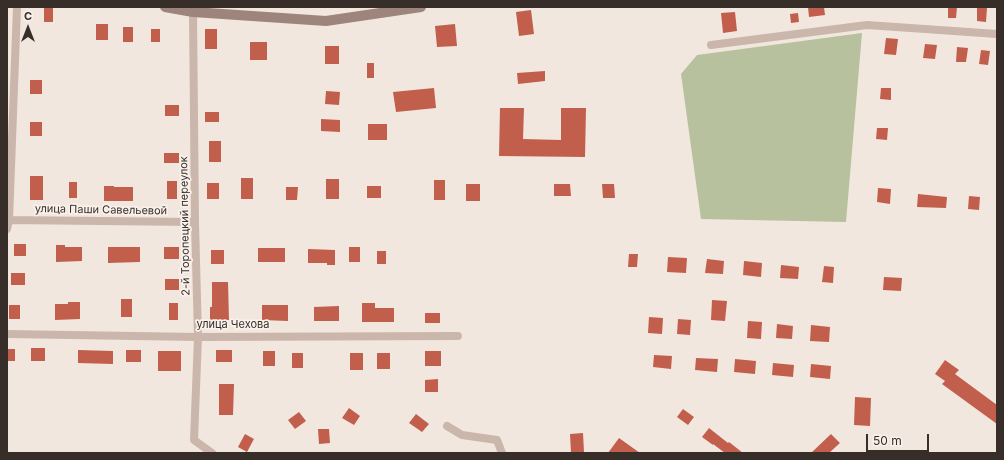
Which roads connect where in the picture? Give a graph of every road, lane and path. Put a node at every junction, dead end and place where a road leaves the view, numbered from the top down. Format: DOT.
graph roads {
  1 [pos="17,7"];
  2 [pos="165,7"];
  3 [pos="421,7"];
  4 [pos="193,12"];
  5 [pos="997,34"];
  6 [pos="711,45"];
  7 [pos="195,222"];
  8 [pos="8,223"];
  9 [pos="7,334"];
  10 [pos="198,336"];
  11 [pos="458,336"];
  12 [pos="447,426"];
  13 [pos="212,453"];
  14 [pos="502,453"];
  1 -- 8 [label="street"];
  2 -- 4 [label="main road"];
  3 -- 4 [label="main road"];
  4 -- 7 [label="street, 2-й Торопецкий переулок"];
  5 -- 6 [label="street"];
  7 -- 8 [label="street, улица Паши Савельевой"];
  7 -- 10 [label="street, 2-й Торопецкий переулок"];
  9 -- 10 [label="street, улица Чехова"];
  10 -- 11 [label="street, улица Чехова"];
  10 -- 13 [label="street, 2-й Торопецкий переулок"];
  12 -- 14 [label="street"];
}
